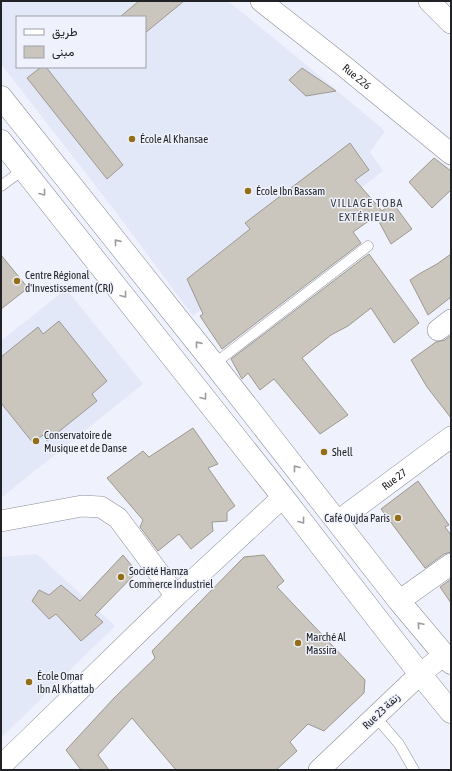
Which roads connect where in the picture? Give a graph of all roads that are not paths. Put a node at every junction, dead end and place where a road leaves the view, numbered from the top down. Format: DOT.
graph roads {
  1 [pos="261,1"];
  2 [pos="429,1"];
  3 [pos="451,23"];
  4 [pos="1,97"];
  5 [pos="1,141"];
  6 [pos="451,154"];
  7 [pos="24,169"];
  8 [pos="1,186"];
  9 [pos="368,246"];
  10 [pos="214,364"];
  11 [pos="451,437"];
  12 [pos="283,497"];
  13 [pos="1,520"];
  14 [pos="338,521"];
  15 [pos="451,564"];
  16 [pos="176,596"];
  17 [pos="399,601"];
  18 [pos="448,659"];
  19 [pos="420,674"];
  20 [pos="451,712"];
  21 [pos="375,716"];
  22 [pos="1,766"];
  23 [pos="319,770"];
  24 [pos="414,770"];
  1 -- 6 [label="street, Rue 226"];
  2 -- 3 [label="street"];
  10 -- 4 [label="main road, one-way"];
  5 -- 7 [label="main road"];
  7 -- 8 [label="lane"];
  7 -- 12 [label="main road, one-way"];
  9 -- 10 [label="lane"];
  14 -- 10 [label="main road, one-way"];
  11 -- 14 [label="street, Rue 27"];
  12 -- 16 [label="street"];
  12 -- 19 [label="main road, one-way"];
  13 -- 16 [label="street"];
  14 -- 17 [label="main road"];
  15 -- 17 [label="street"];
  16 -- 22 [label="street"];
  18 -- 17 [label="main road, one-way"];
  18 -- 19 [label="street, Rue 23 زنقة"];
  19 -- 20 [label="main road"];
  19 -- 21 [label="street, Rue 23 زنقة"];
  21 -- 23 [label="street, Rue 23 زنقة"];
  21 -- 24 [label="lane"];
}
